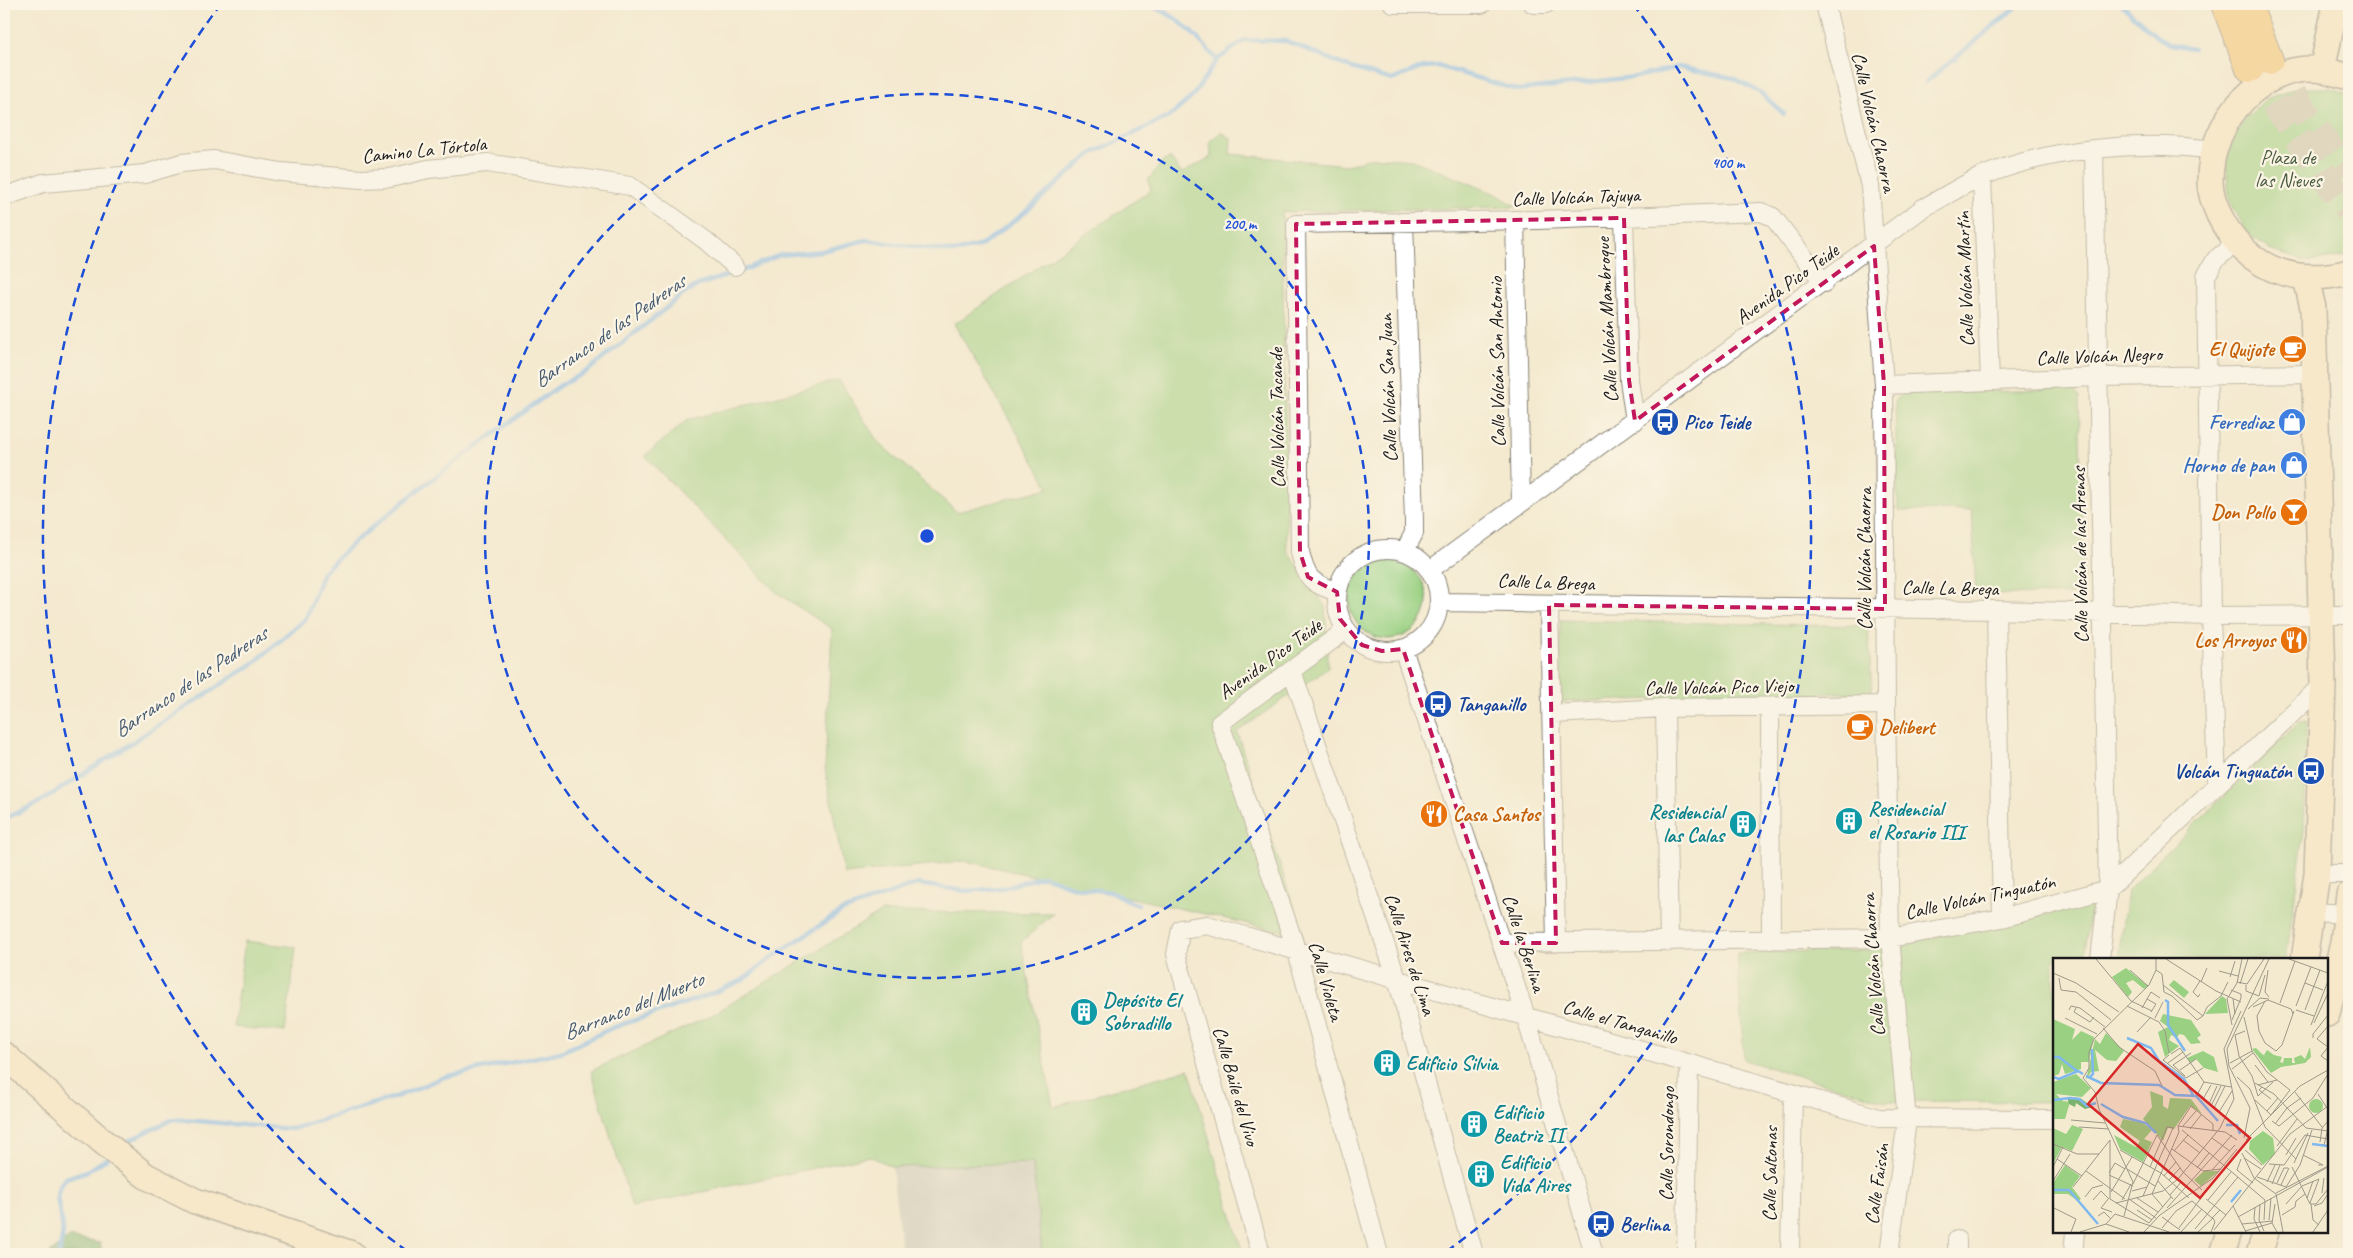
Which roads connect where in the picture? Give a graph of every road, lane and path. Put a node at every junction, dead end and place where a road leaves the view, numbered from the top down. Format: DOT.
graph roads {
  1 [pos="1393,4"];
  2 [pos="1482,4"];
  3 [pos="1533,4"];
  4 [pos="1546,4"];
  5 [pos="1825,4"];
  6 [pos="2225,4"];
  7 [pos="2246,4"];
  8 [pos="2336,4"];
  9 [pos="2322,70"];
  10 [pos="2349,77"];
  11 [pos="2094,150"];
  12 [pos="2213,150"];
  13 [pos="1982,176"];
  14 [pos="4,197"];
  15 [pos="1624,218"];
  16 [pos="1515,220"];
  17 [pos="1404,222"];
  18 [pos="1296,224"];
  19 [pos="2236,243"];
  20 [pos="1874,246"];
  21 [pos="735,266"];
  22 [pos="2349,272"];
  23 [pos="2306,278"];
  24 [pos="1824,283"];
  25 [pos="2209,374"];
  26 [pos="2315,374"];
  27 [pos="2098,377"];
  28 [pos="1990,381"];
  29 [pos="1884,385"];
  30 [pos="1635,421"];
  31 [pos="1521,503"];
  32 [pos="1405,551"];
  33 [pos="1430,570"];
  34 [pos="1337,592"];
  35 [pos="1439,602"];
  36 [pos="1549,605"];
  37 [pos="1886,609"];
  38 [pos="1996,610"];
  39 [pos="2102,614"];
  40 [pos="2337,615"];
  41 [pos="2211,616"];
  42 [pos="1346,630"];
  43 [pos="1404,649"];
  44 [pos="1292,671"];
  45 [pos="2322,684"];
  46 [pos="1886,705"];
  47 [pos="1770,707"];
  48 [pos="1665,708"];
  49 [pos="1553,714"];
  50 [pos="1220,723"];
  51 [pos="2217,783"];
  52 [pos="2317,874"];
  53 [pos="2349,874"];
  54 [pos="2108,889"];
  55 [pos="2348,907"];
  56 [pos="2311,912"];
  57 [pos="2002,918"];
  58 [pos="1181,929"];
  59 [pos="1890,938"];
  60 [pos="1771,940"];
  61 [pos="1670,942"];
  62 [pos="1502,943"];
  63 [pos="1556,943"];
  64 [pos="1296,952"];
  65 [pos="2346,952"];
  66 [pos="2100,958"];
  67 [pos="2304,958"];
  68 [pos="1397,978"];
  69 [pos="2328,1011"];
  70 [pos="1526,1018"];
  71 [pos="4,1055"];
  72 [pos="1689,1064"];
  73 [pos="1793,1094"];
  74 [pos="2053,1119"];
  75 [pos="1907,1120"];
  76 [pos="2074,1233"];
  77 [pos="2229,1233"];
  78 [pos="2266,1233"];
  79 [pos="352,1254"];
  80 [pos="1262,1254"];
  81 [pos="1379,1254"];
  82 [pos="1474,1254"];
  83 [pos="1594,1254"];
  84 [pos="1686,1254"];
  85 [pos="1790,1254"];
  86 [pos="1889,1254"];
  87 [pos="2073,1254"];
  88 [pos="2222,1254"];
  89 [pos="2259,1254"];
  1 -- 2 [label="street"];
  3 -- 4 [label="street"];
  5 -- 20 [label="street, Calle Volcán Chaorra"];
  6 -- 7 [label="highway"];
  8 -- 9 [label="street"];
  9 -- 10 [label="street"];
  9 -- 12 [label="street"];
  11 -- 12 [label="street, Avenida Pico Teide"];
  11 -- 13 [label="street, Avenida Pico Teide"];
  11 -- 27 [label="street, Calle Volcán de las Arenas"];
  12 -- 19 [label="street"];
  13 -- 20 [label="street, Avenida Pico Teide"];
  13 -- 28 [label="street, Calle Volcán Martín"];
  14 -- 21 [label="street, Camino La Tórtola"];
  15 -- 16 [label="street, Calle Volcán Tajuya"];
  15 -- 24 [label="street, Calle Volcán Tajuya"];
  15 -- 30 [label="street, Calle Volcán Mambroque"];
  16 -- 17 [label="street, Calle Volcán Tajuya"];
  16 -- 31 [label="street, Calle Volcán San Antonio"];
  17 -- 18 [label="street, Calle Volcán Tajuya"];
  17 -- 32 [label="street, Calle Volcán San Juan"];
  18 -- 34 [label="street, Calle Volcán Tacande"];
  19 -- 23 [label="street"];
  19 -- 25 [label="street"];
  20 -- 24 [label="street, Avenida Pico Teide"];
  20 -- 29 [label="street, Calle Volcán Chaorra"];
  22 -- 23 [label="street"];
  23 -- 26 [label="street"];
  24 -- 30 [label="street, Avenida Pico Teide"];
  25 -- 26 [label="street, Calle Volcán Negro"];
  25 -- 27 [label="street, Calle Volcán Negro"];
  25 -- 41 [label="street"];
  26 -- 40 [label="street"];
  27 -- 28 [label="street, Calle Volcán Negro"];
  27 -- 39 [label="street, Calle Volcán de las Arenas"];
  28 -- 29 [label="street, Calle Volcán Negro"];
  29 -- 37 [label="street, Calle Volcán Chaorra"];
  30 -- 31 [label="street, Avenida Pico Teide"];
  31 -- 33 [label="street, Avenida Pico Teide"];
  32 -- 33 [label="street"];
  32 -- 34 [label="street"];
  33 -- 35 [label="street"];
  34 -- 42 [label="street"];
  35 -- 36 [label="street, Calle La Brega"];
  35 -- 43 [label="street"];
  36 -- 37 [label="street, Calle La Brega"];
  36 -- 49 [label="street"];
  37 -- 38 [label="street, Calle La Brega"];
  37 -- 46 [label="street, Calle Volcán Chaorra"];
  38 -- 39 [label="street, Calle La Brega"];
  38 -- 57 [label="street"];
  39 -- 41 [label="street, Calle La Brega"];
  39 -- 54 [label="street, Calle Volcán de las Arenas"];
  40 -- 41 [label="street, Calle La Brega"];
  40 -- 45 [label="street"];
  41 -- 51 [label="street"];
  42 -- 43 [label="street"];
  42 -- 44 [label="street, Avenida Pico Teide"];
  43 -- 62 [label="street, Calle la Berlina"];
  44 -- 50 [label="street, Avenida Pico Teide"];
  44 -- 68 [label="street, Calle Aires de Lima"];
  45 -- 51 [label="street, Calle Volcán Tinguatón"];
  45 -- 52 [label="street"];
  46 -- 47 [label="street, Calle Volcán Pico Viejo"];
  46 -- 59 [label="street, Calle Volcán Chaorra"];
  47 -- 48 [label="street, Calle Volcán Pico Viejo"];
  47 -- 60 [label="street"];
  48 -- 49 [label="street, Calle Volcán Pico Viejo"];
  48 -- 61 [label="street"];
  49 -- 63 [label="street"];
  50 -- 64 [label="street, Calle Violeta"];
  51 -- 54 [label="street, Calle Volcán Tinguatón"];
  52 -- 53 [label="street"];
  52 -- 56 [label="street"];
  54 -- 57 [label="street, Calle Volcán Tinguatón"];
  54 -- 66 [label="street, Calle Volcán de las Arenas"];
  55 -- 56 [label="street"];
  55 -- 65 [label="street"];
  56 -- 67 [label="street"];
  57 -- 59 [label="street, Calle Volcán Tinguatón"];
  58 -- 64 [label="street, Calle el Tanganillo"];
  58 -- 80 [label="street, Calle Baile del Vivo"];
  59 -- 60 [label="street, Calle Volcán Tinguatón"];
  59 -- 75 [label="street, Calle Volcán Chaorra"];
  60 -- 61 [label="street, Calle Volcán Tinguatón"];
  61 -- 63 [label="street, Calle Volcán Tinguatón"];
  62 -- 63 [label="street, Calle Volcán Tinguatón"];
  62 -- 70 [label="street, Calle la Berlina"];
  64 -- 68 [label="street, Calle el Tanganillo"];
  64 -- 81 [label="street, Calle Violeta"];
  65 -- 69 [label="street"];
  68 -- 70 [label="street, Calle el Tanganillo"];
  68 -- 82 [label="street, Calle Aires de Lima"];
  70 -- 72 [label="street, Calle el Tanganillo"];
  70 -- 83 [label="street, Calle la Berlina"];
  71 -- 79 [label="street"];
  72 -- 73 [label="street, Calle el Tanganillo"];
  72 -- 84 [label="street, Calle Sorondongo"];
  73 -- 75 [label="street, Calle el Tanganillo"];
  73 -- 85 [label="street, Calle Saltonas"];
  74 -- 75 [label="street, Calle el Tanganillo"];
  75 -- 86 [label="street, Calle Faisán"];
  76 -- 87 [label="street"];
  77 -- 88 [label="street"];
  78 -- 89 [label="street"];
}
